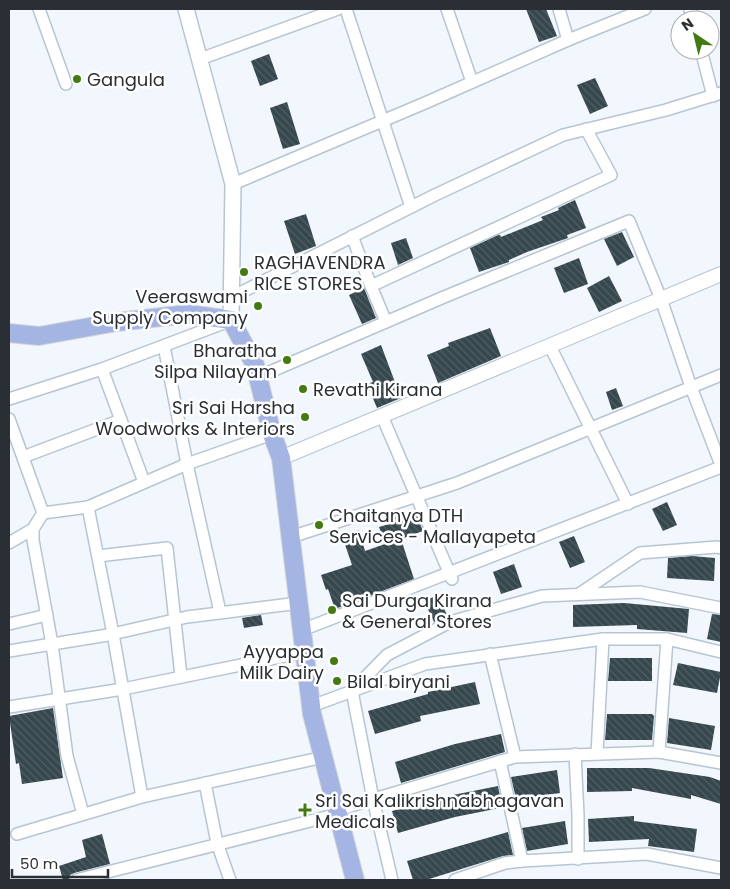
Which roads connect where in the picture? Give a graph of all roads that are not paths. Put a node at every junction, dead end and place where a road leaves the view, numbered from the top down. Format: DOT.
graph roads {
  1 [pos="39,9"];
  2 [pos="186,9"];
  3 [pos="338,9"];
  4 [pos="346,9"];
  5 [pos="447,9"];
  6 [pos="559,9"];
  7 [pos="645,9"];
  8 [pos="568,40"];
  9 [pos="200,59"];
  10 [pos="705,60"];
  11 [pos="472,82"];
  12 [pos="66,84"];
  13 [pos="717,94"];
  14 [pos="383,121"];
  15 [pos="586,129"];
  16 [pos="233,184"];
  17 [pos="410,207"];
  18 [pos="352,236"];
  19 [pos="721,274"];
  20 [pos="371,286"];
  21 [pos="232,297"];
  22 [pos="661,299"];
  23 [pos="231,320"];
  24 [pos="386,322"];
  25 [pos="9,333"];
  26 [pos="164,346"];
  27 [pos="550,346"];
  28 [pos="102,369"];
  29 [pos="721,374"];
  30 [pos="258,377"];
  31 [pos="691,387"];
  32 [pos="9,399"];
  33 [pos="382,416"];
  34 [pos="9,419"];
  35 [pos="121,420"];
  36 [pos="590,428"];
  37 [pos="272,434"];
  38 [pos="23,457"];
  39 [pos="281,458"];
  40 [pos="187,464"];
  41 [pos="721,466"];
  42 [pos="144,482"];
  43 [pos="416,496"];
  44 [pos="628,504"];
  45 [pos="88,507"];
  46 [pos="42,513"];
  47 [pos="33,529"];
  48 [pos="290,537"];
  49 [pos="9,543"];
  50 [pos="721,548"];
  51 [pos="98,556"];
  52 [pos="450,576"];
  53 [pos="579,594"];
  54 [pos="299,603"];
  55 [pos="721,608"];
  56 [pos="220,612"];
  57 [pos="47,615"];
  58 [pos="176,619"];
  59 [pos="9,624"];
  60 [pos="302,630"];
  61 [pos="113,634"];
  62 [pos="602,639"];
  63 [pos="667,639"];
  64 [pos="52,644"];
  65 [pos="9,651"];
  66 [pos="305,652"];
  67 [pos="721,652"];
  68 [pos="490,654"];
  69 [pos="181,676"];
  70 [pos="123,689"];
  71 [pos="352,691"];
  72 [pos="59,699"];
  73 [pos="312,706"];
  74 [pos="9,707"];
  75 [pos="659,752"];
  76 [pos="575,754"];
  77 [pos="597,754"];
  78 [pos="324,757"];
  79 [pos="515,757"];
  80 [pos="500,761"];
  81 [pos="721,763"];
  82 [pos="205,783"];
  83 [pos="142,797"];
  84 [pos="373,799"];
  85 [pos="337,812"];
  86 [pos="83,814"];
  87 [pos="17,834"];
  88 [pos="217,843"];
  89 [pos="578,859"];
  90 [pos="522,861"];
  91 [pos="721,868"];
  92 [pos="76,880"];
  93 [pos="230,880"];
  94 [pos="355,880"];
  95 [pos="392,880"];
  96 [pos="454,880"];
  1 -- 12 [label="street"];
  2 -- 9 [label="main road"];
  3 -- 9 [label="street"];
  4 -- 14 [label="street"];
  5 -- 11 [label="street"];
  6 -- 8 [label="street"];
  7 -- 8 [label="street"];
  8 -- 11 [label="street"];
  9 -- 16 [label="main road"];
  10 -- 13 [label="street"];
  11 -- 14 [label="street"];
  13 -- 15 [label="street"];
  14 -- 16 [label="street"];
  14 -- 17 [label="street"];
  15 -- 17 [label="street"];
  15 -- 20 [label="street"];
  16 -- 21 [label="main road"];
  17 -- 18 [label="street"];
  18 -- 20 [label="street"];
  18 -- 21 [label="street"];
  19 -- 22 [label="street"];
  20 -- 24 [label="street"];
  21 -- 23 [label="main road"];
  22 -- 24 [label="street"];
  22 -- 27 [label="street"];
  22 -- 31 [label="street"];
  23 -- 25 [label="main road"];
  23 -- 26 [label="street"];
  23 -- 30 [label="main road"];
  24 -- 30 [label="street"];
  26 -- 28 [label="street"];
  26 -- 40 [label="street"];
  27 -- 33 [label="street"];
  27 -- 36 [label="street"];
  28 -- 32 [label="street"];
  28 -- 35 [label="street"];
  29 -- 31 [label="street"];
  30 -- 37 [label="main road"];
  31 -- 36 [label="street"];
  31 -- 41 [label="street"];
  33 -- 39 [label="street"];
  33 -- 43 [label="street"];
  34 -- 38 [label="street"];
  35 -- 38 [label="street"];
  35 -- 42 [label="street"];
  36 -- 43 [label="street"];
  36 -- 44 [label="street"];
  37 -- 39 [label="main road"];
  37 -- 40 [label="street"];
  38 -- 46 [label="street"];
  39 -- 48 [label="main road"];
  40 -- 42 [label="street"];
  40 -- 56 [label="street"];
  41 -- 44 [label="street"];
  42 -- 45 [label="street"];
  43 -- 48 [label="street"];
  43 -- 52 [label="street"];
  44 -- 52 [label="street"];
  45 -- 46 [label="street"];
  45 -- 51 [label="street"];
  46 -- 47 [label="street"];
  47 -- 49 [label="street"];
  47 -- 57 [label="street"];
  48 -- 54 [label="main road"];
  50 -- 53 [label="street"];
  51 -- 58 [label="street"];
  51 -- 61 [label="street"];
  52 -- 60 [label="street"];
  53 -- 55 [label="street"];
  53 -- 71 [label="street"];
  54 -- 56 [label="street"];
  54 -- 60 [label="main road"];
  56 -- 58 [label="street"];
  57 -- 59 [label="street"];
  57 -- 64 [label="street"];
  58 -- 61 [label="street"];
  58 -- 69 [label="street"];
  60 -- 66 [label="main road"];
  61 -- 64 [label="street"];
  61 -- 70 [label="street"];
  62 -- 63 [label="street"];
  62 -- 68 [label="street"];
  62 -- 77 [label="street"];
  63 -- 67 [label="street"];
  63 -- 75 [label="street"];
  64 -- 65 [label="street"];
  64 -- 72 [label="street"];
  66 -- 69 [label="street"];
  66 -- 73 [label="main road"];
  68 -- 71 [label="street"];
  68 -- 79 [label="street"];
  69 -- 70 [label="street"];
  70 -- 72 [label="street"];
  70 -- 83 [label="street"];
  71 -- 73 [label="street"];
  71 -- 84 [label="street"];
  72 -- 74 [label="street"];
  72 -- 86 [label="street"];
  73 -- 78 [label="main road"];
  75 -- 77 [label="street"];
  75 -- 81 [label="street"];
  76 -- 77 [label="street"];
  76 -- 79 [label="street"];
  76 -- 89 [label="street"];
  78 -- 82 [label="street"];
  78 -- 85 [label="main road"];
  79 -- 80 [label="street"];
  80 -- 84 [label="street"];
  80 -- 90 [label="street"];
  82 -- 83 [label="street"];
  82 -- 88 [label="street"];
  83 -- 86 [label="street"];
  84 -- 85 [label="street"];
  84 -- 95 [label="street"];
  85 -- 88 [label="street"];
  85 -- 94 [label="main road"];
  86 -- 87 [label="street"];
  88 -- 92 [label="street"];
  88 -- 93 [label="street"];
  89 -- 90 [label="street"];
  89 -- 91 [label="street"];
  90 -- 96 [label="street"];
}
